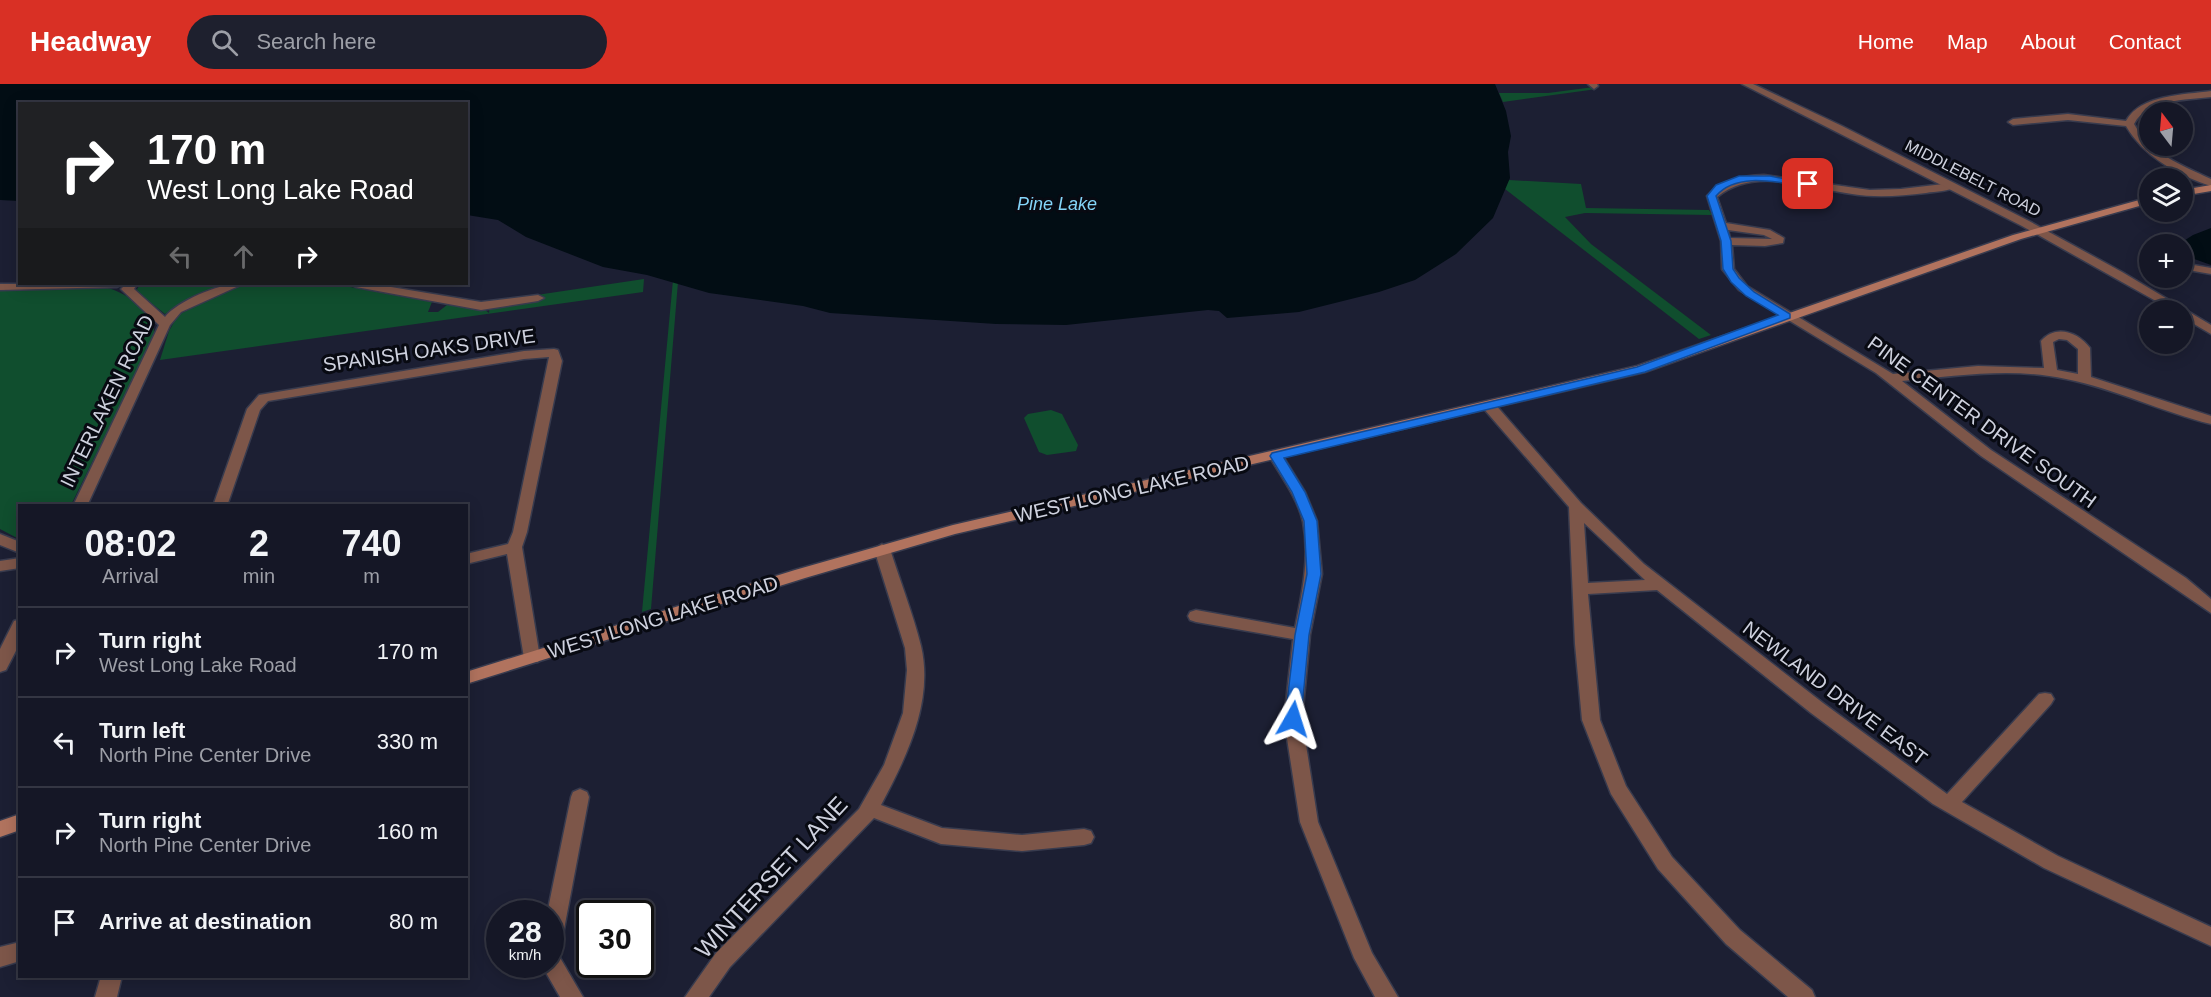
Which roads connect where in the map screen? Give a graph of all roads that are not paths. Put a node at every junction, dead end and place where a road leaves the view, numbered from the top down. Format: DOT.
graph roads {
  1 [pos="1746,84"];
  2 [pos="2211,94"];
  3 [pos="2013,122"];
  4 [pos="2129,124"];
  5 [pos="2211,183"];
  6 [pos="1952,186"];
  7 [pos="2211,188"];
  8 [pos="2193,191"];
  9 [pos="2139,203"];
  10 [pos="1722,226"];
  11 [pos="2038,231"];
  12 [pos="1726,241"];
  13 [pos="2193,268"];
  14 [pos="2211,271"];
  15 [pos="78,285"];
  16 [pos="131,285"];
  17 [pos="235,285"];
  18 [pos="362,285"];
  19 [pos="0,287"];
  20 [pos="538,298"];
  21 [pos="2163,300"];
  22 [pos="1786,316"];
  23 [pos="2193,319"];
  24 [pos="165,324"];
  25 [pos="2211,330"];
  26 [pos="2051,372"];
  27 [pos="1890,378"];
  28 [pos="2085,380"];
  29 [pos="1489,406"];
  30 [pos="2211,420"];
  31 [pos="1276,456"];
  32 [pos="81,504"];
  33 [pos="221,504"];
  34 [pos="1576,506"];
  35 [pos="0,539"];
  36 [pos="18,547"];
  37 [pos="514,547"];
  38 [pos="882,549"];
  39 [pos="468,558"];
  40 [pos="18,563"];
  41 [pos="0,566"];
  42 [pos="1660,585"];
  43 [pos="1582,589"];
  44 [pos="2211,607"];
  45 [pos="1196,616"];
  46 [pos="18,629"];
  47 [pos="1302,635"];
  48 [pos="532,658"];
  49 [pos="0,666"];
  50 [pos="468,677"];
  51 [pos="2045,699"];
  52 [pos="580,797"];
  53 [pos="1949,804"];
  54 [pos="870,809"];
  55 [pos="18,823"];
  56 [pos="0,829"];
  57 [pos="1084,837"];
  58 [pos="560,900"];
  59 [pos="2211,937"];
  60 [pos="18,952"];
  61 [pos="0,957"];
  62 [pos="111,978"];
  63 [pos="560,978"];
  64 [pos="106,997"];
  65 [pos="572,997"];
  66 [pos="696,997"];
  67 [pos="1387,997"];
  68 [pos="1804,997"];
  1 -- 6 [label="street, MIDDLEBELT ROAD"];
  2 -- 4 [label="street"];
  3 -- 4 [label="street"];
  4 -- 5 [label="street"];
  6 -- 10 [label="street, PINE CENTER DRIVE SOUTH"];
  6 -- 11 [label="street, MIDDLEBELT ROAD"];
  7 -- 8 [label="main road"];
  9 -- 11 [label="main road, WEST LONG LAKE ROAD"];
  10 -- 12 [label="street, PINE CENTER DRIVE SOUTH"];
  10 -- 12 [label="street"];
  11 -- 21 [label="street, MIDDLEBELT ROAD"];
  11 -- 22 [label="main road, WEST LONG LAKE ROAD"];
  12 -- 22 [label="street, PINE CENTER DRIVE SOUTH"];
  13 -- 14 [label="street"];
  15 -- 19 [label="street"];
  16 -- 24 [label="street"];
  17 -- 24 [label="street, INTERLAKEN ROAD"];
  18 -- 20 [label="street"];
  22 -- 27 [label="street, PINE CENTER DRIVE SOUTH"];
  22 -- 29 [label="main road, WEST LONG LAKE ROAD"];
  23 -- 25 [label="street, MIDDLEBELT ROAD"];
  24 -- 32 [label="street, INTERLAKEN ROAD"];
  26 -- 27 [label="street"];
  26 -- 28 [label="street"];
  26 -- 28 [label="street"];
  27 -- 44 [label="street, PINE CENTER DRIVE SOUTH"];
  28 -- 30 [label="street"];
  29 -- 31 [label="main road, WEST LONG LAKE ROAD"];
  29 -- 34 [label="street, NEWLAND DRIVE EAST"];
  31 -- 38 [label="main road, WEST LONG LAKE ROAD"];
  31 -- 47 [label="street"];
  33 -- 37 [label="street, SPANISH OAKS DRIVE"];
  34 -- 42 [label="street, NEWLAND DRIVE EAST"];
  34 -- 43 [label="street"];
  35 -- 36 [label="street"];
  37 -- 39 [label="street"];
  37 -- 48 [label="street, SPANISH OAKS DRIVE"];
  38 -- 48 [label="main road, WEST LONG LAKE ROAD"];
  38 -- 54 [label="street, WINTERSET LANE"];
  40 -- 41 [label="street"];
  42 -- 43 [label="street"];
  42 -- 53 [label="street, NEWLAND DRIVE EAST"];
  43 -- 68 [label="street"];
  45 -- 47 [label="street"];
  46 -- 49 [label="street"];
  47 -- 67 [label="street"];
  48 -- 50 [label="main road, WEST LONG LAKE ROAD"];
  51 -- 53 [label="street"];
  52 -- 58 [label="street"];
  53 -- 59 [label="street, NEWLAND DRIVE EAST"];
  54 -- 57 [label="street"];
  54 -- 66 [label="street, WINTERSET LANE"];
  55 -- 56 [label="main road"];
  60 -- 61 [label="street"];
  62 -- 64 [label="street"];
  63 -- 65 [label="street"];
}
